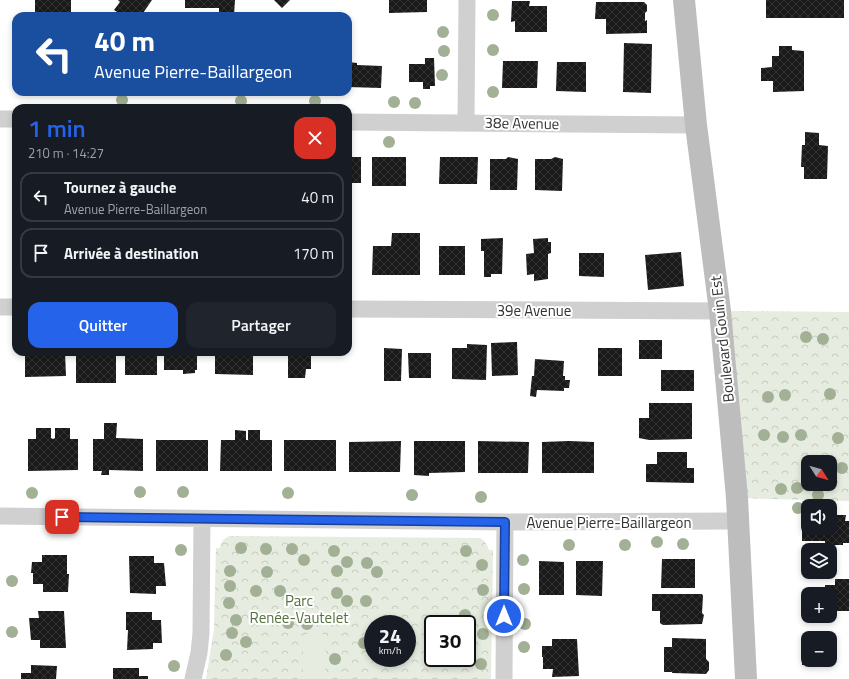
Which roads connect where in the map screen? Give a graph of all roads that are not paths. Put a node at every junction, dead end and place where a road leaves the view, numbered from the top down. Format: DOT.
graph roads {
  1 [pos="467,0"];
  2 [pos="684,0"];
  3 [pos="0,119"];
  4 [pos="12,119"];
  5 [pos="352,122"];
  6 [pos="466,122"];
  7 [pos="696,125"];
  8 [pos="0,307"];
  9 [pos="12,307"];
  10 [pos="352,309"];
  11 [pos="720,311"];
  12 [pos="0,516"];
  13 [pos="202,519"];
  14 [pos="737,521"];
  15 [pos="505,522"];
  16 [pos="193,679"];
  17 [pos="504,679"];
  18 [pos="746,679"];
  1 -- 6 [label="street"];
  2 -- 7 [label="street, Boulevard Gouin Est"];
  3 -- 4 [label="street"];
  5 -- 6 [label="street, 38e Avenue"];
  6 -- 7 [label="street, 38e Avenue"];
  7 -- 11 [label="street, Boulevard Gouin Est"];
  8 -- 9 [label="street"];
  10 -- 11 [label="street, 39e Avenue"];
  11 -- 14 [label="street, Boulevard Gouin Est"];
  12 -- 13 [label="street, Avenue Pierre-Baillargeon"];
  13 -- 15 [label="street, Avenue Pierre-Baillargeon"];
  13 -- 16 [label="street"];
  14 -- 15 [label="street, Avenue Pierre-Baillargeon"];
  14 -- 18 [label="street, Boulevard Gouin Est"];
  15 -- 17 [label="street"];
}
